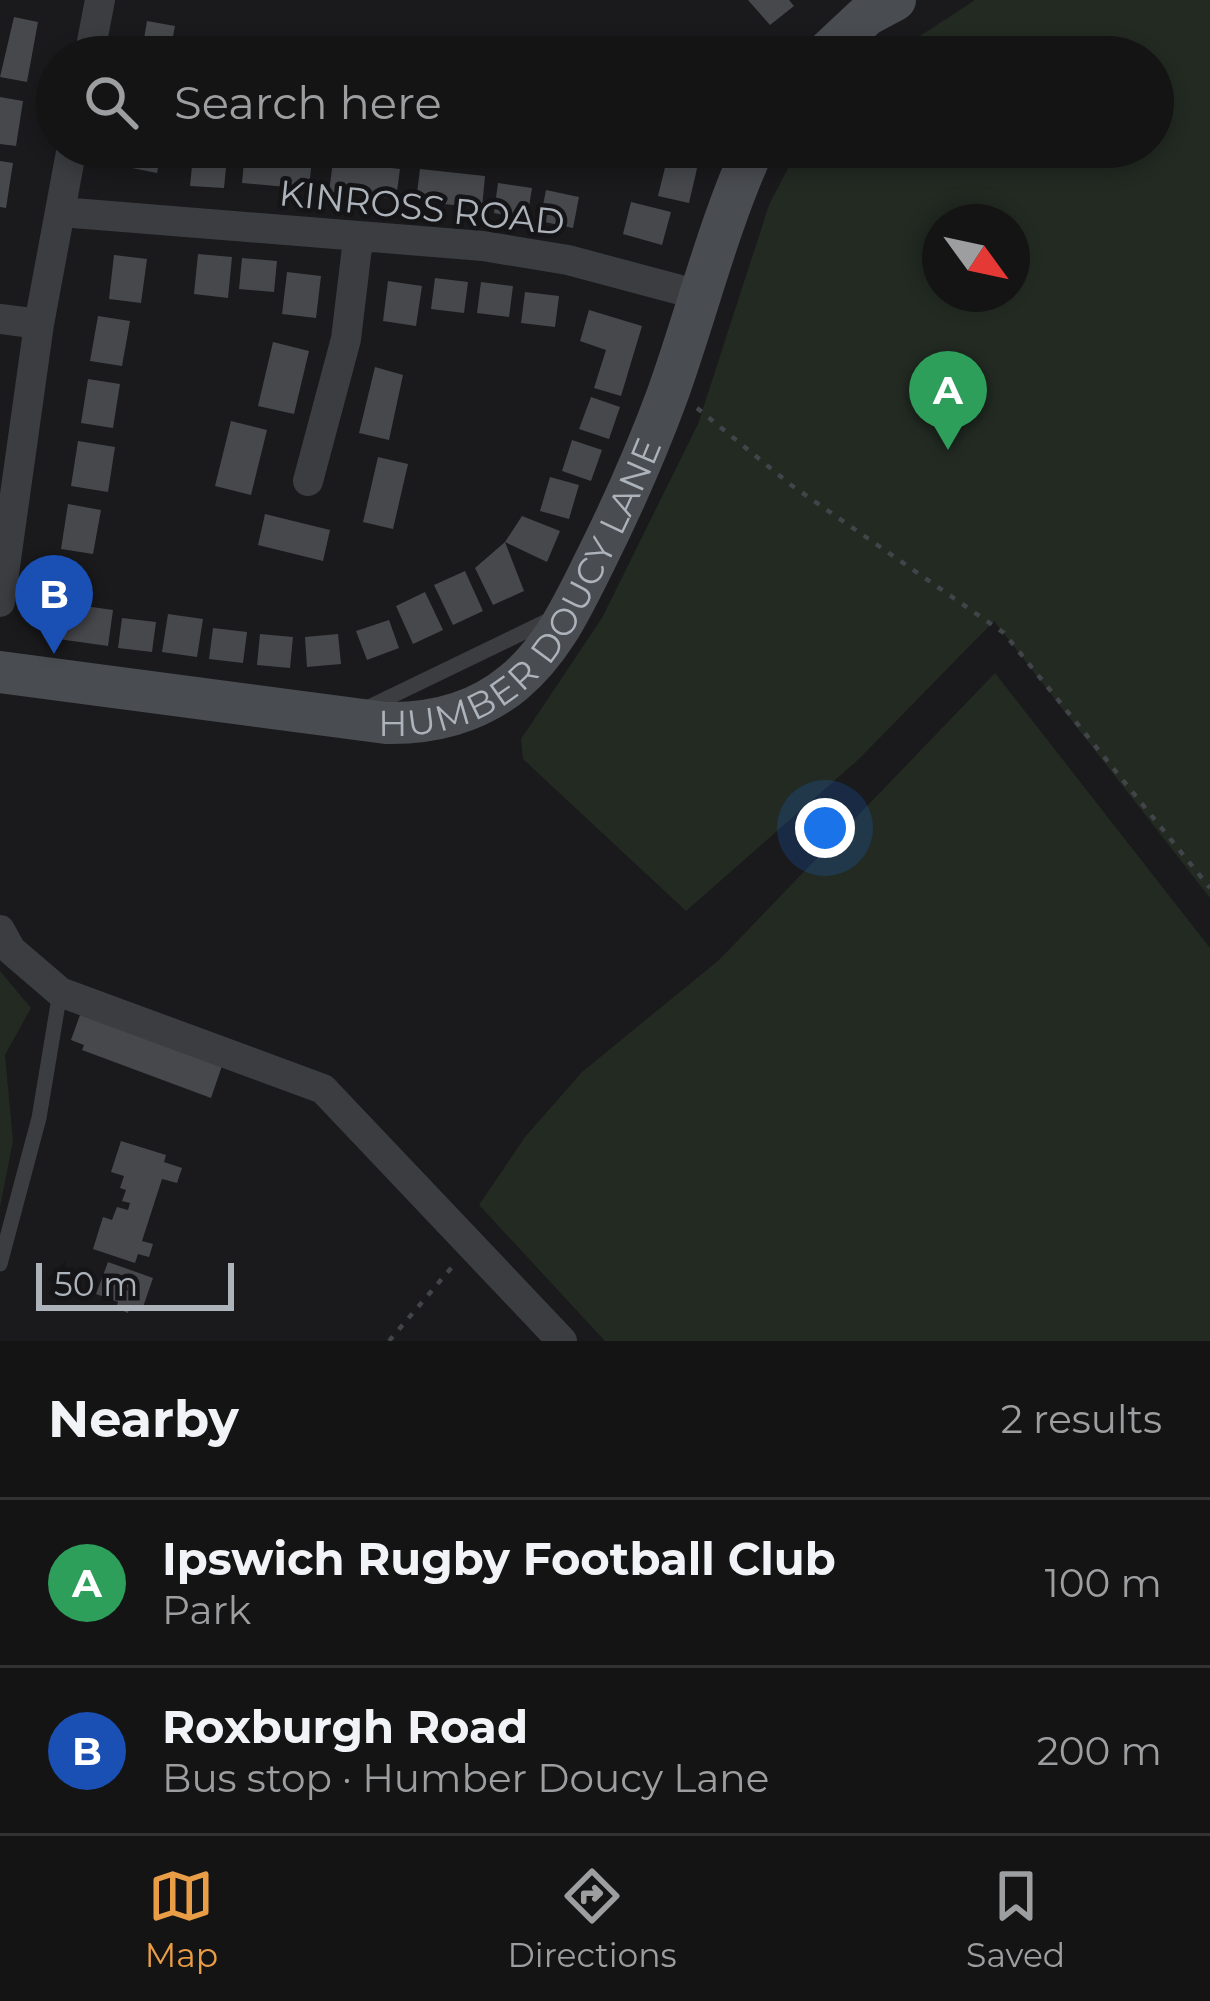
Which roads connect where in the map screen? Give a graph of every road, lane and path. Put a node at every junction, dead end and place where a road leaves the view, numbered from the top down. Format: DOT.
graph roads {
  1 [pos="100,0"];
  2 [pos="873,5"];
  3 [pos="93,36"];
  4 [pos="843,36"];
  5 [pos="69,168"];
  6 [pos="745,168"];
  7 [pos="61,212"];
  8 [pos="358,238"];
  9 [pos="699,295"];
  10 [pos="0,319"];
  11 [pos="39,324"];
  12 [pos="667,397"];
  13 [pos="308,481"];
  14 [pos="0,602"];
  15 [pos="0,672"];
  16 [pos="1210,888"];
  17 [pos="0,930"];
  18 [pos="60,992"];
  19 [pos="471,1244"];
  20 [pos="0,1264"];
  21 [pos="388,1341"];
  22 [pos="562,1341"];
  1 -- 3 [label="street"];
  2 -- 4 [label="street"];
  5 -- 7 [label="street"];
  6 -- 9 [label="street, HUMBER DOUCY LANE"];
  7 -- 8 [label="street, KINROSS ROAD"];
  7 -- 11 [label="street"];
  8 -- 9 [label="street, KINROSS ROAD"];
  8 -- 13 [label="street"];
  9 -- 12 [label="street, HUMBER DOUCY LANE"];
  10 -- 11 [label="street"];
  11 -- 14 [label="street"];
  12 -- 15 [label="street, HUMBER DOUCY LANE"];
  12 -- 16 [label="path"];
  17 -- 18 [label="street"];
  18 -- 19 [label="street"];
  18 -- 20 [label="lane"];
  19 -- 21 [label="path"];
  19 -- 22 [label="street"];
}
